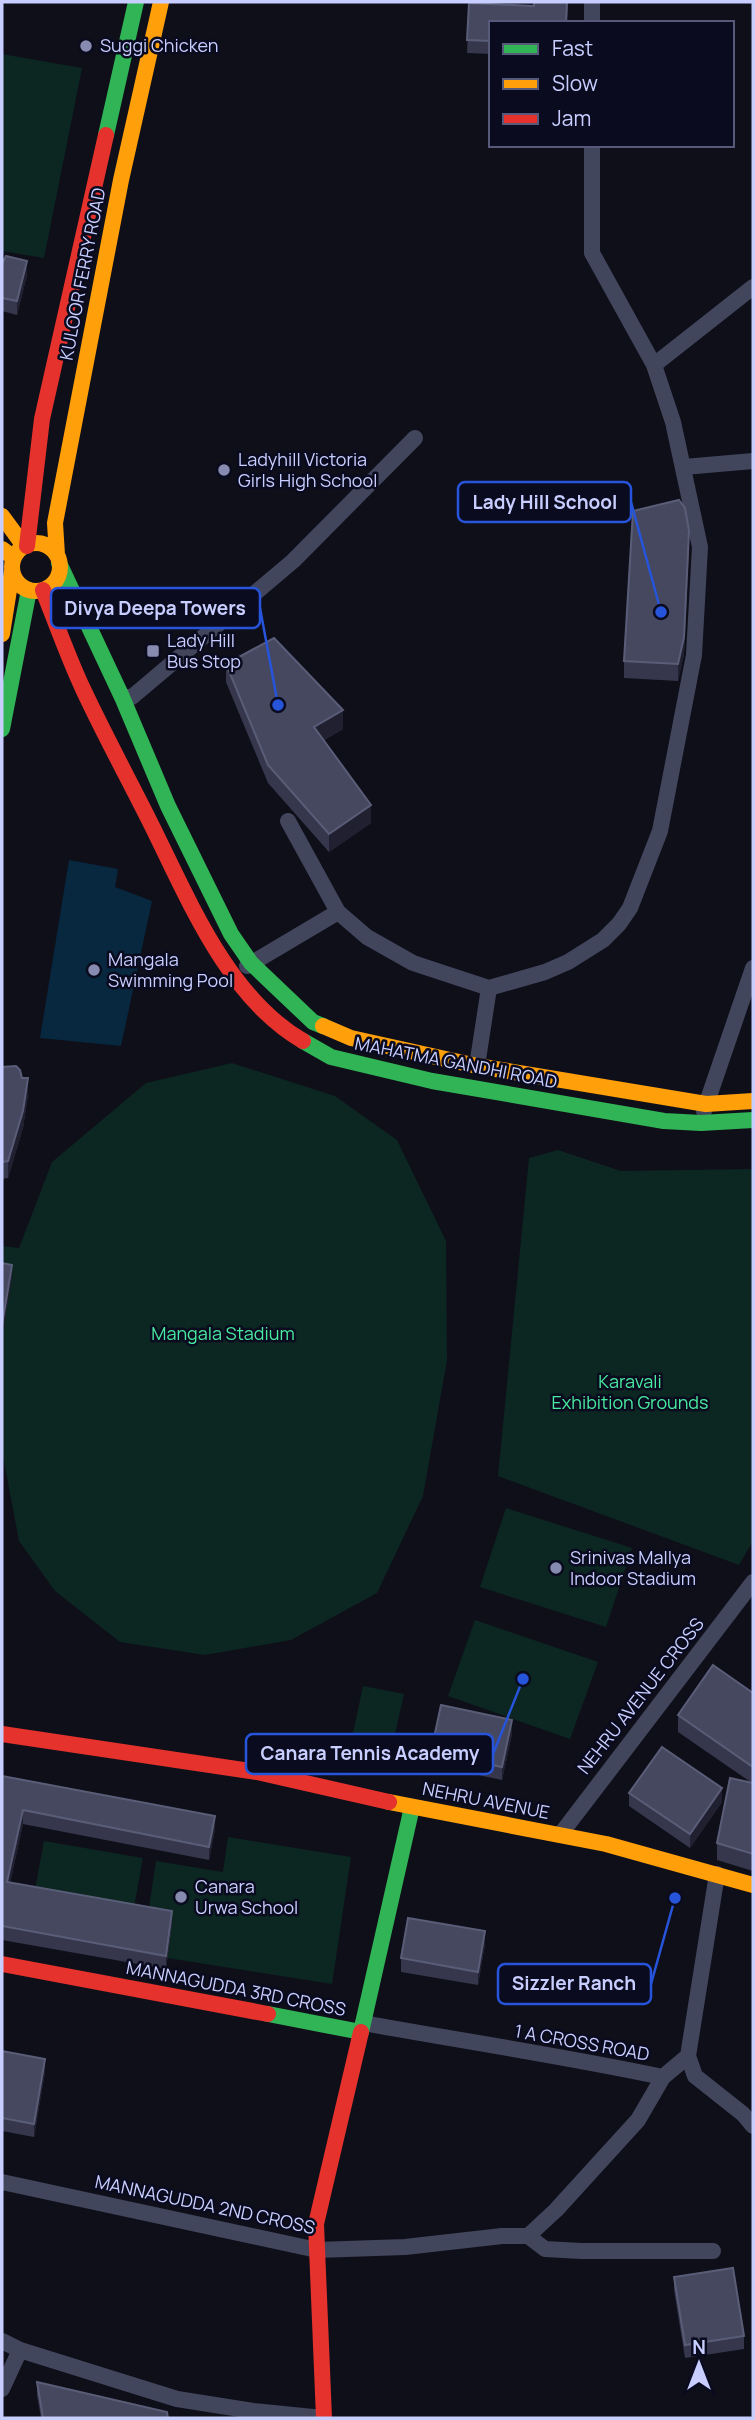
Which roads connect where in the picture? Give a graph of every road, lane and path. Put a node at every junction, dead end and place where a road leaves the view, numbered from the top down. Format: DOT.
graph roads {
  1 [pos="136,2"];
  2 [pos="161,2"];
  3 [pos="592,2"];
  4 [pos="592,21"];
  5 [pos="592,147"];
  6 [pos="753,287"];
  7 [pos="654,365"];
  8 [pos="415,438"];
  9 [pos="753,461"];
  10 [pos="684,467"];
  11 [pos="2,516"];
  12 [pos="16,554"];
  13 [pos="58,559"];
  14 [pos="36,590"];
  15 [pos="2,635"];
  16 [pos="122,696"];
  17 [pos="2,729"];
  18 [pos="288,821"];
  19 [pos="338,912"];
  20 [pos="251,962"];
  21 [pos="753,968"];
  22 [pos="233,975"];
  23 [pos="489,988"];
  24 [pos="477,1066"];
  25 [pos="753,1101"];
  26 [pos="706,1104"];
  27 [pos="753,1120"];
  28 [pos="701,1123"];
  29 [pos="753,1581"];
  30 [pos="2,1734"];
  31 [pos="412,1807"];
  32 [pos="560,1835"];
  33 [pos="716,1874"];
  34 [pos="753,1885"];
  35 [pos="2,1964"];
  36 [pos="362,2027"];
  37 [pos="688,2056"];
  38 [pos="663,2077"];
  39 [pos="753,2126"];
  40 [pos="2,2182"];
  41 [pos="528,2236"];
  42 [pos="317,2250"];
  43 [pos="713,2251"];
  44 [pos="2,2341"];
  45 [pos="20,2350"];
  46 [pos="2,2389"];
  47 [pos="323,2418"];
  1 -- 12 [label="main road, KULOOR FERRY ROAD"];
  2 -- 13 [label="main road, KULOOR FERRY ROAD"];
  3 -- 4 [label="street"];
  5 -- 7 [label="street"];
  6 -- 7 [label="street"];
  7 -- 10 [label="street"];
  8 -- 16 [label="street"];
  9 -- 10 [label="street"];
  10 -- 23 [label="street"];
  11 -- 12 [label="main road"];
  12 -- 13 [label="main road"];
  12 -- 14 [label="main road"];
  12 -- 15 [label="main road, KULOOR FERRY ROAD"];
  13 -- 14 [label="main road"];
  13 -- 16 [label="main road, MAHATMA GANDHI ROAD"];
  14 -- 17 [label="main road"];
  14 -- 22 [label="main road, MAHATMA GANDHI ROAD"];
  16 -- 20 [label="main road, MAHATMA GANDHI ROAD"];
  18 -- 19 [label="street"];
  19 -- 20 [label="street"];
  19 -- 23 [label="street"];
  20 -- 22 [label="street"];
  20 -- 24 [label="main road, MAHATMA GANDHI ROAD"];
  21 -- 26 [label="street"];
  22 -- 28 [label="main road, MAHATMA GANDHI ROAD"];
  23 -- 24 [label="street"];
  24 -- 26 [label="main road, MAHATMA GANDHI ROAD"];
  25 -- 26 [label="main road, MAHATMA GANDHI ROAD"];
  26 -- 28 [label="street"];
  27 -- 28 [label="main road, MAHATMA GANDHI ROAD"];
  29 -- 32 [label="street, NEHRU AVENUE CROSS"];
  30 -- 31 [label="main road, NEHRU AVENUE"];
  31 -- 32 [label="main road, NEHRU AVENUE"];
  31 -- 36 [label="main road, MANNAGUDDA 3RD CROSS"];
  32 -- 33 [label="main road, NEHRU AVENUE"];
  33 -- 34 [label="main road, NEHRU AVENUE"];
  33 -- 37 [label="street"];
  35 -- 36 [label="main road, MANNAGUDDA 3RD CROSS"];
  36 -- 38 [label="street, 1 A CROSS ROAD"];
  36 -- 42 [label="main road"];
  37 -- 38 [label="street, 1 A CROSS ROAD"];
  37 -- 39 [label="street"];
  38 -- 41 [label="street"];
  40 -- 42 [label="street, MANNAGUDDA 2ND CROSS"];
  41 -- 42 [label="street, MANNAGUDDA 2ND CROSS"];
  41 -- 43 [label="street"];
  42 -- 47 [label="main road"];
  44 -- 45 [label="street"];
  45 -- 46 [label="street"];
  45 -- 47 [label="street"];
}
